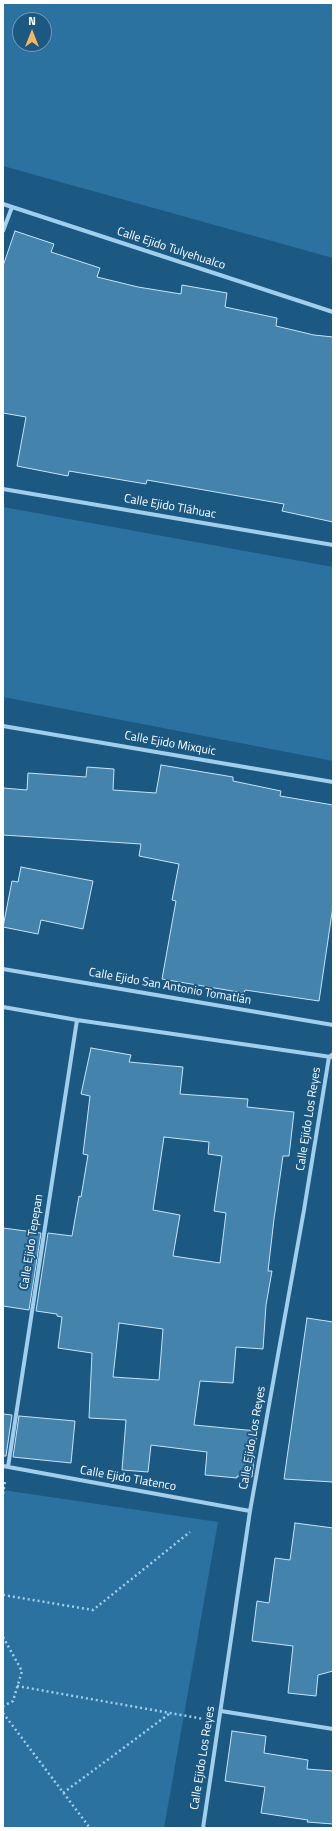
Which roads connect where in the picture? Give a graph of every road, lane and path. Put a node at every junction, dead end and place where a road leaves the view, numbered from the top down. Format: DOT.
graph roads {
  1 [pos="3,204"];
  2 [pos="12,207"];
  3 [pos="3,231"];
  4 [pos="333,312"];
  5 [pos="3,489"];
  6 [pos="333,545"];
  7 [pos="3,726"];
  8 [pos="333,782"];
  9 [pos="3,969"];
  10 [pos="3,1007"];
  11 [pos="77,1020"];
  12 [pos="333,1025"];
  13 [pos="332,1056"];
  14 [pos="5,1467"];
  15 [pos="250,1511"];
  16 [pos="190,1532"];
  17 [pos="3,1595"];
  18 [pos="3,1637"];
  19 [pos="17,1686"];
  20 [pos="3,1706"];
  21 [pos="221,1711"];
  22 [pos="3,1713"];
  23 [pos="169,1714"];
  24 [pos="219,1721"];
  25 [pos="333,1728"];
  26 [pos="64,1793"];
  27 [pos="90,1828"];
  28 [pos="203,1828"];
  1 -- 2 [label="street, Calle Ejido Tulyehualco"];
  2 -- 3 [label="street"];
  2 -- 4 [label="street, Calle Ejido Tulyehualco"];
  5 -- 6 [label="street, Calle Ejido Tláhuac"];
  7 -- 8 [label="street, Calle Ejido Mixquic"];
  9 -- 12 [label="street, Calle Ejido San Antonio Tomatlán"];
  10 -- 11 [label="street"];
  11 -- 13 [label="street"];
  11 -- 14 [label="street, Calle Ejido Tepepan"];
  13 -- 15 [label="street, Calle Ejido Los Reyes"];
  14 -- 15 [label="street, Calle Ejido Tlatenco"];
  15 -- 21 [label="street, Calle Ejido Los Reyes"];
  16 -- 17 [label="path"];
  18 -- 19 [label="path"];
  19 -- 20 [label="path"];
  19 -- 23 [label="path"];
  21 -- 24 [label="street, Calle Ejido Los Reyes"];
  21 -- 25 [label="street"];
  22 -- 26 [label="path"];
  23 -- 24 [label="path"];
  23 -- 26 [label="path"];
  24 -- 28 [label="street, Calle Ejido Los Reyes"];
  26 -- 27 [label="path"];
}
